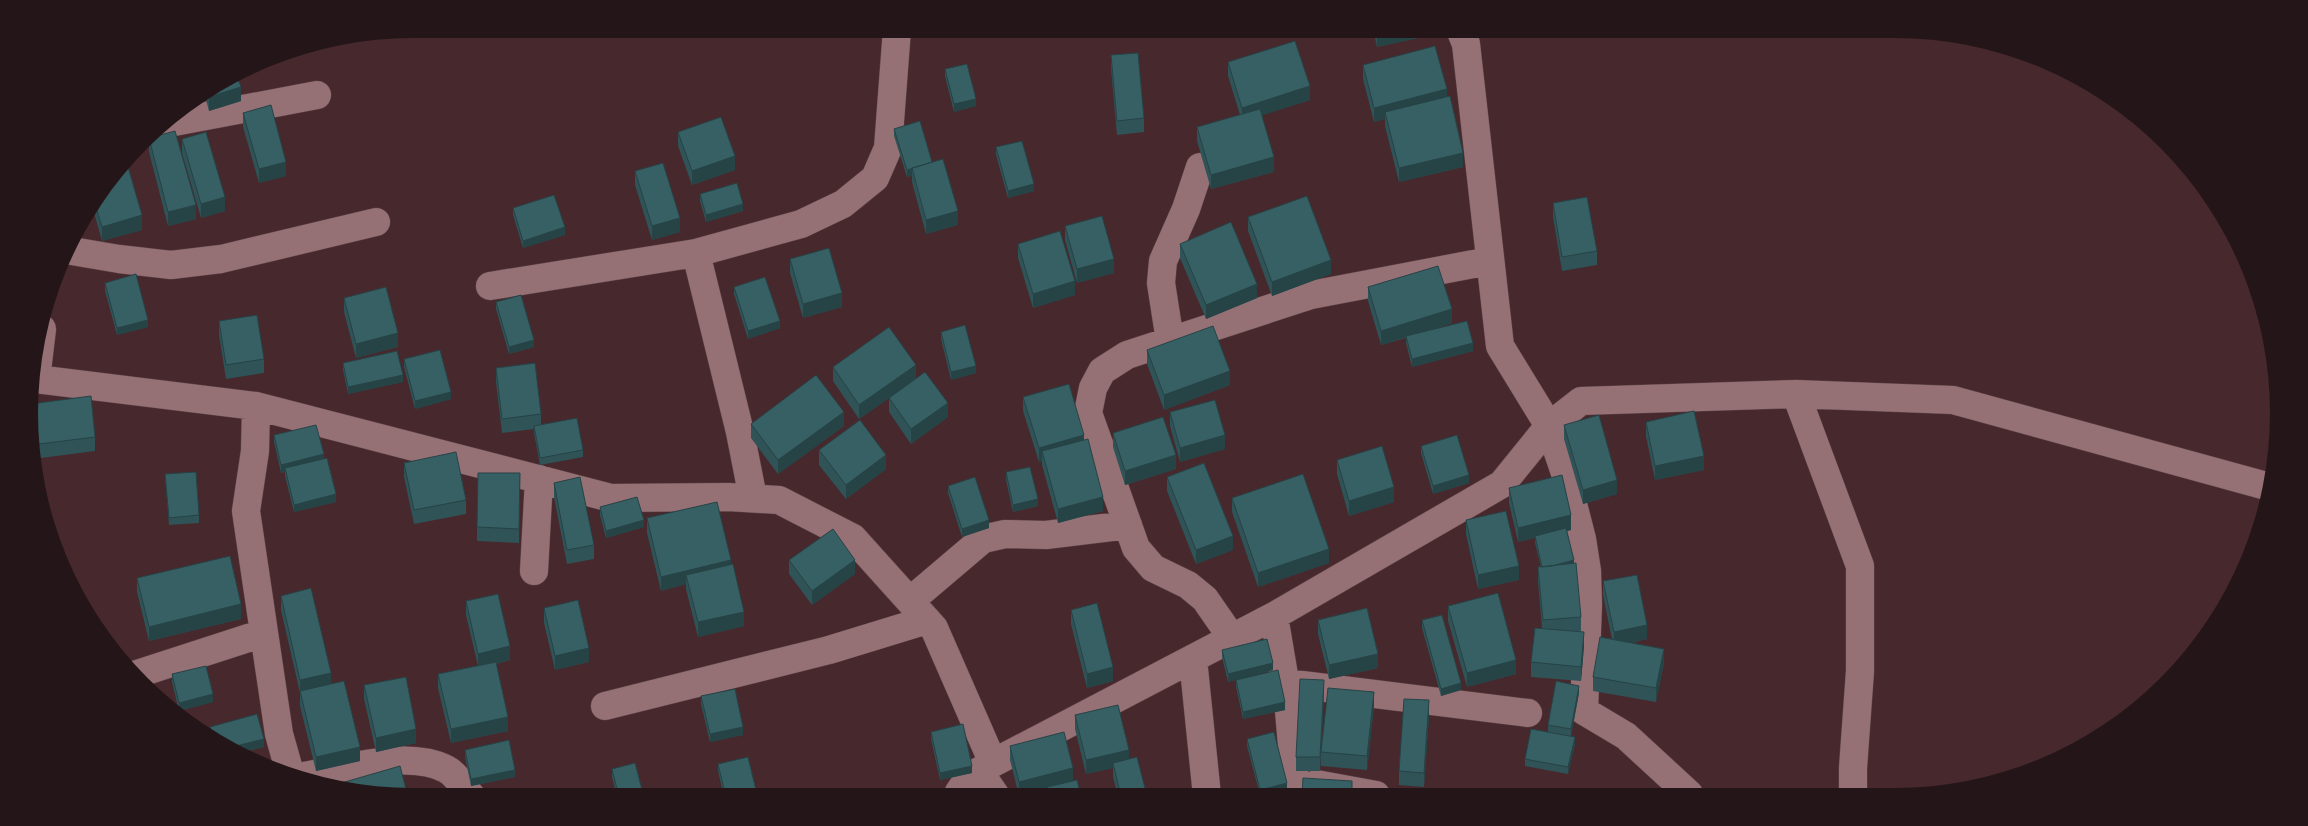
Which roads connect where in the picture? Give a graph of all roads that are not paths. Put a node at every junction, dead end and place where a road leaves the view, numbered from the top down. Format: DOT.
graph roads {
  1 [pos="896,38"];
  2 [pos="1464,38"];
  3 [pos="317,95"];
  4 [pos="176,122"];
  5 [pos="1200,167"];
  6 [pos="376,222"];
  7 [pos="74,252"];
  8 [pos="696,253"];
  9 [pos="1489,261"];
  10 [pos="490,286"];
  11 [pos="1170,341"];
  12 [pos="39,381"];
  13 [pos="1796,394"];
  14 [pos="256,406"];
  15 [pos="1549,426"];
  16 [pos="538,479"];
  17 [pos="2263,485"];
  18 [pos="753,498"];
  19 [pos="1128,525"];
  20 [pos="534,571"];
  21 [pos="918,610"];
  22 [pos="1274,616"];
  23 [pos="264,633"];
  24 [pos="1232,638"];
  25 [pos="1193,659"];
  26 [pos="142,673"];
  27 [pos="1286,683"];
  28 [pos="605,706"];
  29 [pos="1528,713"];
  30 [pos="986,767"];
  31 [pos="288,768"];
  32 [pos="311,775"];
  33 [pos="1294,787"];
  34 [pos="464,788"];
  35 [pos="962,788"];
  36 [pos="993,788"];
  37 [pos="1207,788"];
  38 [pos="1682,788"];
  39 [pos="1853,788"];
  1 -- 8 [label="street"];
  2 -- 9 [label="street"];
  3 -- 4 [label="street"];
  5 -- 11 [label="street"];
  6 -- 7 [label="street"];
  8 -- 10 [label="street"];
  8 -- 18 [label="street"];
  9 -- 11 [label="street"];
  9 -- 15 [label="street"];
  11 -- 19 [label="street"];
  12 -- 14 [label="street"];
  13 -- 15 [label="street"];
  13 -- 17 [label="street"];
  13 -- 39 [label="street"];
  14 -- 16 [label="street"];
  14 -- 23 [label="street"];
  15 -- 22 [label="street"];
  15 -- 38 [label="street"];
  16 -- 18 [label="street"];
  16 -- 20 [label="street"];
  18 -- 21 [label="street"];
  19 -- 21 [label="street"];
  19 -- 24 [label="street"];
  21 -- 28 [label="street"];
  21 -- 30 [label="street"];
  22 -- 24 [label="street"];
  22 -- 27 [label="street"];
  23 -- 26 [label="street"];
  23 -- 31 [label="street"];
  24 -- 25 [label="street"];
  25 -- 30 [label="street"];
  25 -- 37 [label="street"];
  27 -- 29 [label="street"];
  27 -- 33 [label="street"];
  30 -- 35 [label="street"];
  30 -- 36 [label="street"];
  32 -- 34 [label="street"];
}
